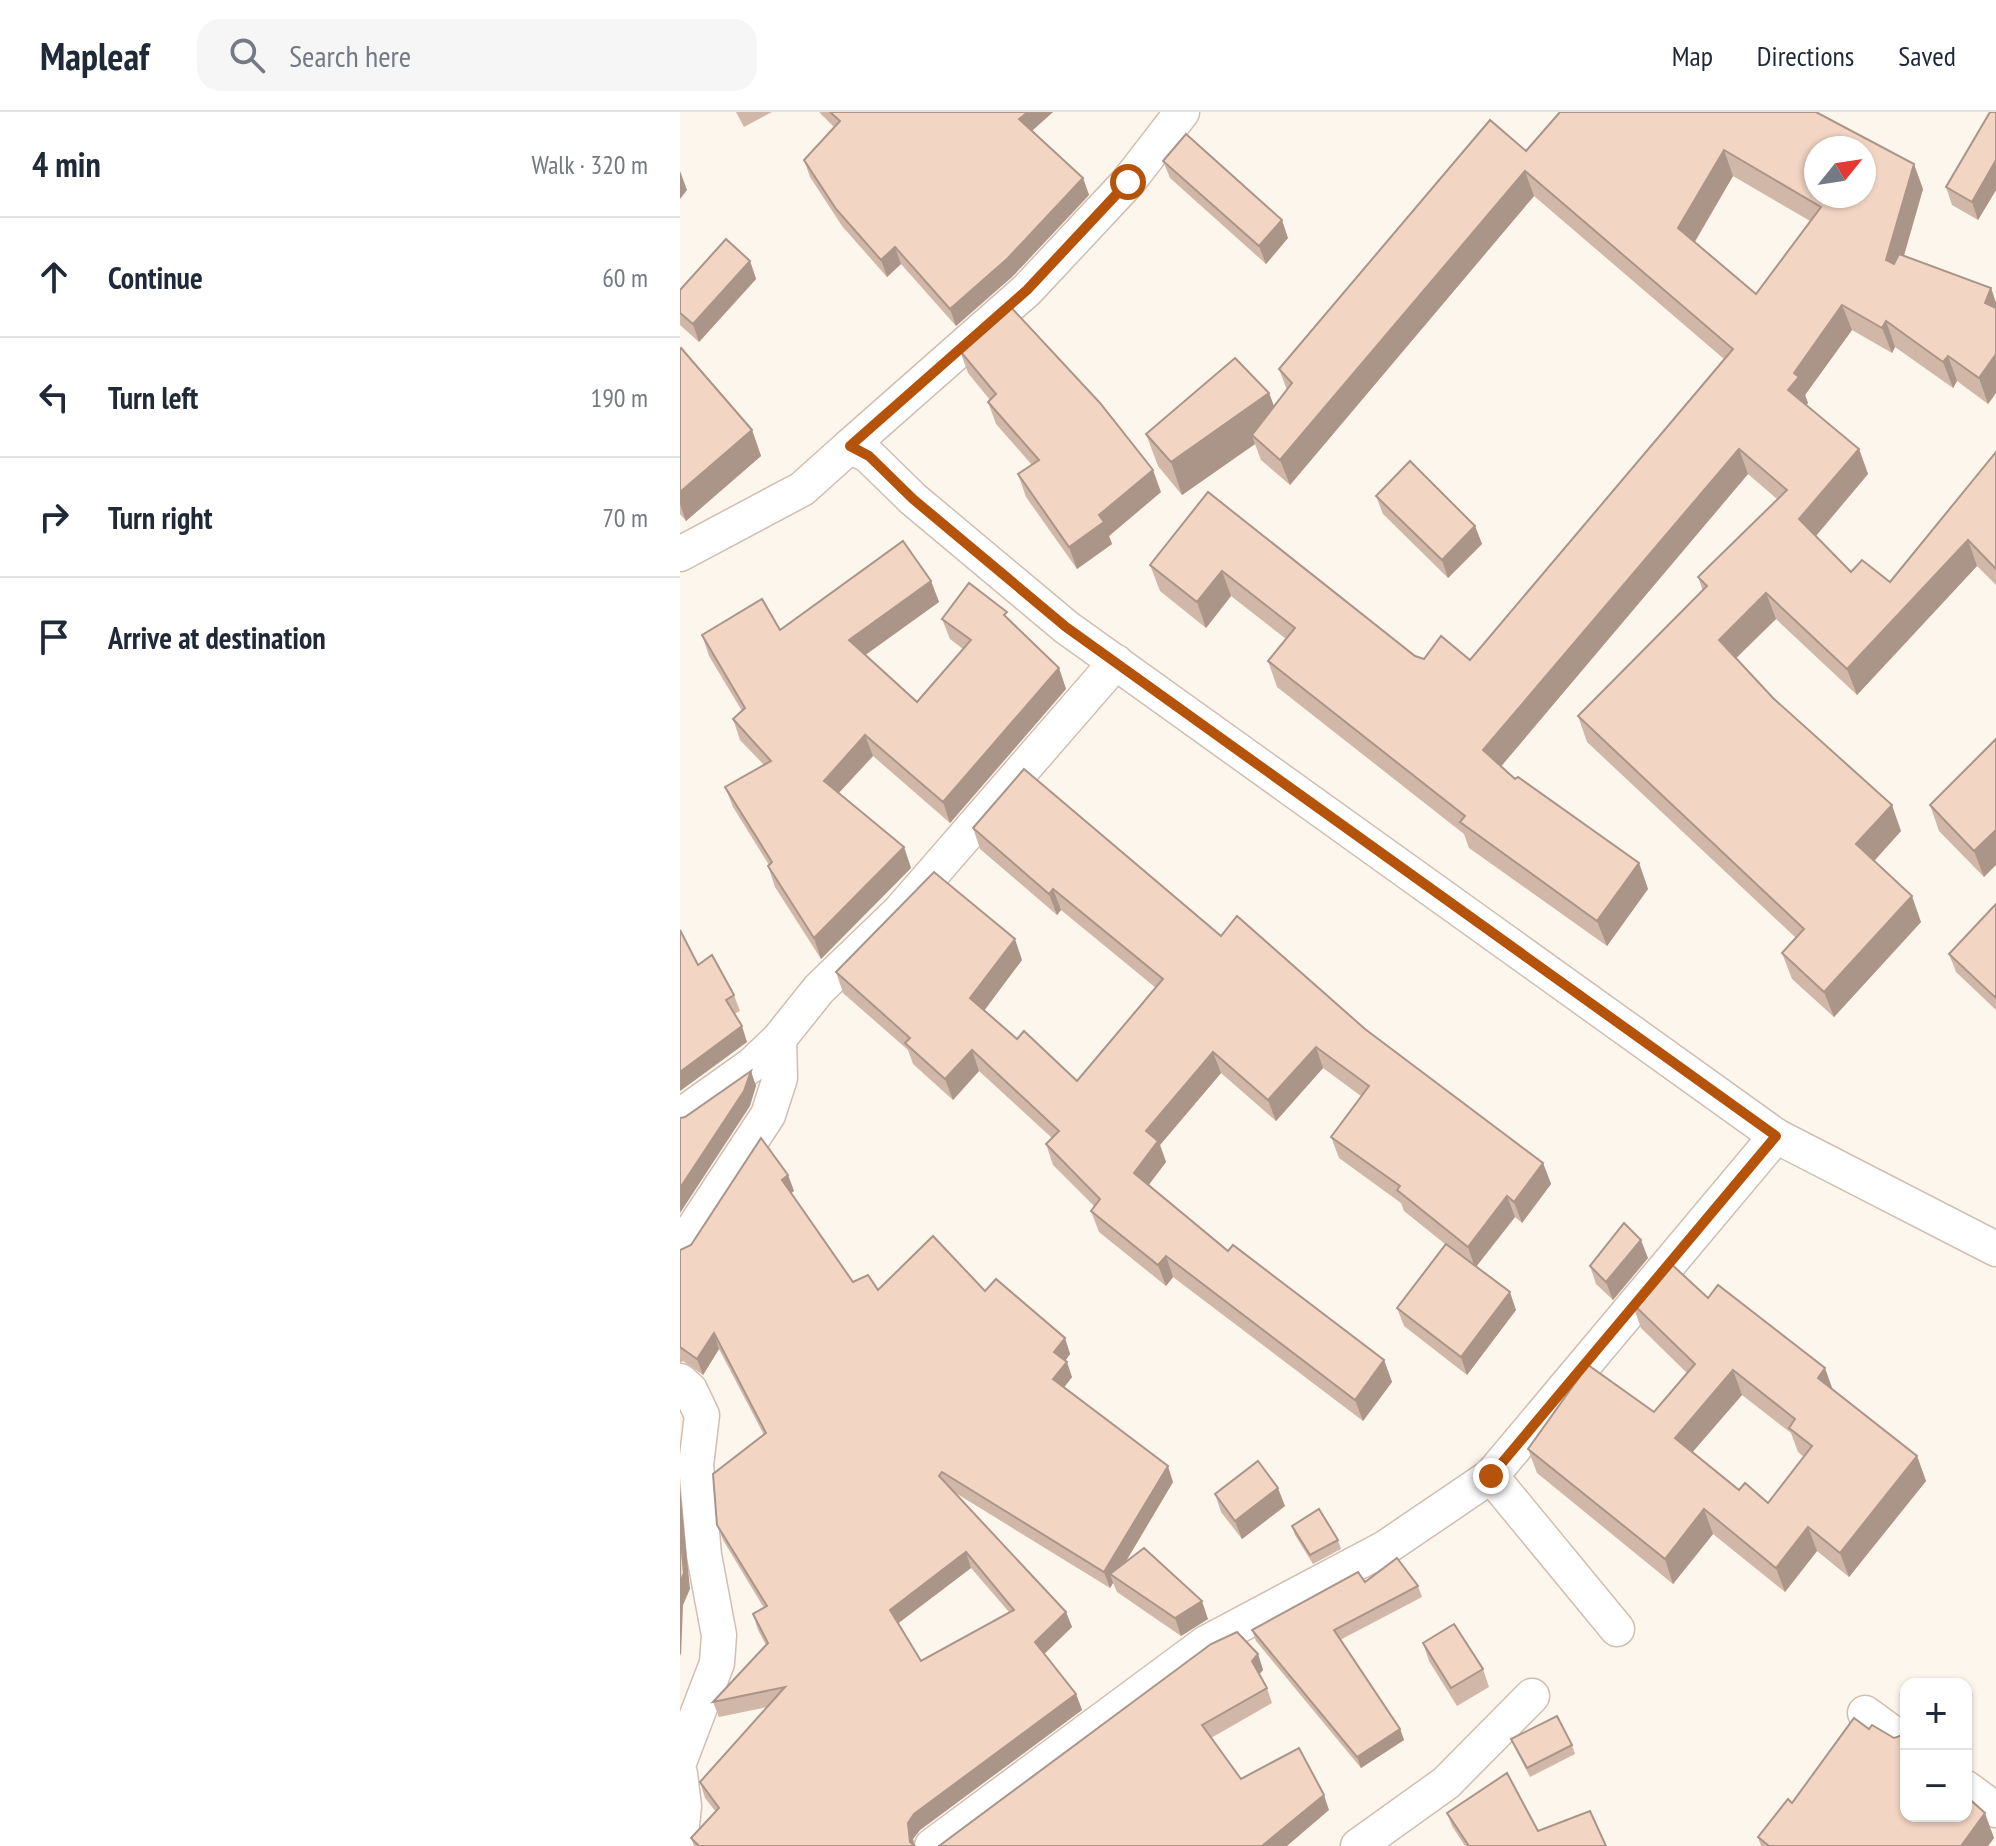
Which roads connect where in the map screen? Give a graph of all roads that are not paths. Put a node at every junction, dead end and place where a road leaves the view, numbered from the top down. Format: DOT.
graph roads {
  1 [pos="1180,113"];
  2 [pos="850,446"];
  3 [pos="680,554"];
  4 [pos="1116,662"];
  5 [pos="779,1039"];
  6 [pos="680,1116"];
  7 [pos="1776,1136"];
  8 [pos="680,1249"];
  9 [pos="1996,1249"];
  10 [pos="680,1381"];
  11 [pos="1491,1476"];
  12 [pos="1617,1629"];
  13 [pos="1532,1696"];
  14 [pos="1865,1713"];
  15 [pos="1900,1739"];
  16 [pos="680,1760"];
  17 [pos="680,1774"];
  18 [pos="1972,1792"];
  19 [pos="1996,1810"];
  20 [pos="680,1844"];
  21 [pos="932,1846"];
  22 [pos="1358,1846"];
  1 -- 2 [label="street"];
  2 -- 3 [label="street"];
  2 -- 4 [label="street"];
  4 -- 5 [label="street"];
  4 -- 7 [label="street"];
  5 -- 6 [label="street"];
  5 -- 8 [label="street"];
  7 -- 9 [label="street"];
  7 -- 11 [label="street"];
  10 -- 16 [label="street"];
  11 -- 12 [label="street"];
  11 -- 21 [label="street"];
  13 -- 22 [label="street"];
  14 -- 15 [label="street"];
  17 -- 20 [label="street"];
  18 -- 19 [label="street"];
}
